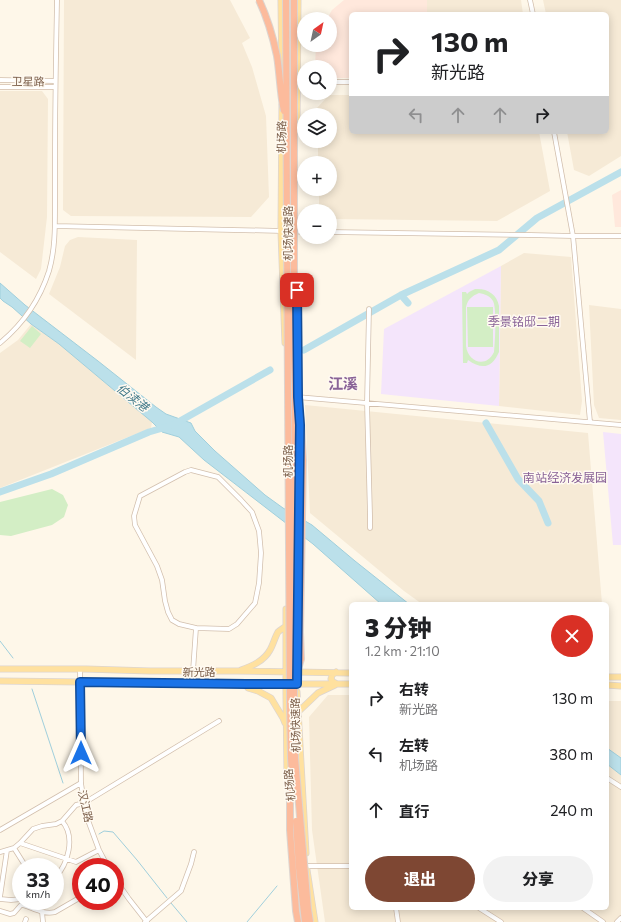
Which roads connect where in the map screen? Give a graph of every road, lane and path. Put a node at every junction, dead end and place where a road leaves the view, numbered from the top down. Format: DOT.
graph roads {
  1 [pos="57,0"];
  2 [pos="259,0"];
  3 [pos="281,0"];
  4 [pos="286,0"];
  5 [pos="294,0"];
  6 [pos="298,0"];
  7 [pos="530,0"];
  8 [pos="533,12"];
  9 [pos="297,60"];
  10 [pos="0,80"];
  11 [pos="55,81"];
  12 [pos="282,82"];
  13 [pos="297,82"];
  14 [pos="337,82"];
  15 [pos="349,82"];
  16 [pos="0,87"];
  17 [pos="55,87"];
  18 [pos="287,125"];
  19 [pos="554,134"];
  20 [pos="55,226"];
  21 [pos="281,231"];
  22 [pos="296,232"];
  23 [pos="337,232"];
  24 [pos="573,236"];
  25 [pos="621,236"];
  26 [pos="369,309"];
  27 [pos="0,343"];
  28 [pos="295,386"];
  29 [pos="287,396"];
  30 [pos="298,397"];
  31 [pos="367,403"];
  32 [pos="590,422"];
  33 [pos="621,425"];
  34 [pos="370,528"];
  35 [pos="286,626"];
  36 [pos="196,628"];
  37 [pos="0,669"];
  38 [pos="80,669"];
  39 [pos="193,671"];
  40 [pos="237,671"];
  41 [pos="286,672"];
  42 [pos="297,672"];
  43 [pos="336,672"];
  44 [pos="349,673"];
  45 [pos="609,676"];
  46 [pos="621,677"];
  47 [pos="0,681"];
  48 [pos="80,682"];
  49 [pos="246,684"];
  50 [pos="286,684"];
  51 [pos="297,684"];
  52 [pos="337,684"];
  53 [pos="349,684"];
  54 [pos="609,686"];
  55 [pos="621,686"];
  56 [pos="298,712"];
  57 [pos="220,721"];
  58 [pos="287,729"];
  59 [pos="291,758"];
  60 [pos="609,779"];
  61 [pos="81,783"];
  62 [pos="621,788"];
  63 [pos="84,803"];
  64 [pos="62,821"];
  65 [pos="0,830"];
  66 [pos="20,843"];
  67 [pos="14,848"];
  68 [pos="7,850"];
  69 [pos="99,850"];
  70 [pos="0,852"];
  71 [pos="194,852"];
  72 [pos="20,858"];
  73 [pos="103,858"];
  74 [pos="67,859"];
  75 [pos="64,864"];
  76 [pos="296,866"];
  77 [pos="307,866"];
  78 [pos="349,866"];
  79 [pos="124,892"];
  80 [pos="0,898"];
  81 [pos="12,900"];
  82 [pos="72,902"];
  83 [pos="17,910"];
  84 [pos="37,910"];
  85 [pos="396,910"];
  86 [pos="482,910"];
  87 [pos="586,910"];
  88 [pos="0,911"];
  89 [pos="42,912"];
  90 [pos="621,918"];
  91 [pos="146,921"];
  92 [pos="43,922"];
  93 [pos="298,922"];
  94 [pos="304,922"];
  95 [pos="310,922"];
  96 [pos="314,922"];
  97 [pos="398,922"];
  98 [pos="501,922"];
  99 [pos="603,922"];
  100 [pos="617,922"];
  1 -- 11 [label="street"];
  2 -- 18 [label="highway, bridge"];
  3 -- 12 [label="main road, 机场路"];
  4 -- 18 [label="highway, 机场快速路, bridge"];
  5 -- 28 [label="highway, 机场快速路, bridge"];
  6 -- 9 [label="main road, 机场路"];
  7 -- 8 [label="street"];
  10 -- 11 [label="street, 卫星路"];
  11 -- 17 [label="street"];
  12 -- 13 [label="street"];
  12 -- 21 [label="main road, 机场路"];
  13 -- 22 [label="main road, 机场路"];
  14 -- 15 [label="street"];
  16 -- 17 [label="street, 卫星路"];
  17 -- 20 [label="street"];
  18 -- 59 [label="highway, 机场快速路, bridge"];
  19 -- 24 [label="street"];
  20 -- 21 [label="street"];
  20 -- 27 [label="street"];
  21 -- 22 [label="street"];
  21 -- 29 [label="main road, 机场路"];
  22 -- 30 [label="main road, 机场路"];
  23 -- 24 [label="street"];
  24 -- 25 [label="street"];
  24 -- 32 [label="street"];
  26 -- 31 [label="street"];
  28 -- 42 [label="highway, bridge"];
  28 -- 95 [label="highway, 机场快速路, bridge"];
  29 -- 30 [label="street"];
  29 -- 35 [label="main road, 机场路, bridge"];
  30 -- 31 [label="street"];
  30 -- 42 [label="main road, 机场路"];
  31 -- 32 [label="street"];
  31 -- 34 [label="street"];
  32 -- 33 [label="street"];
  35 -- 40 [label="main road"];
  35 -- 41 [label="main road, 机场路"];
  36 -- 36 [label="street"];
  36 -- 39 [label="street"];
  37 -- 38 [label="main road, 新光路"];
  38 -- 39 [label="main road, 新光路"];
  38 -- 48 [label="street, 汉江路"];
  39 -- 40 [label="main road, 新光路"];
  40 -- 41 [label="main road, 新光路"];
  41 -- 42 [label="main road, 新光路"];
  41 -- 50 [label="main road, 机场路"];
  42 -- 43 [label="main road, 新光路"];
  42 -- 51 [label="main road, 机场路"];
  43 -- 44 [label="main road, 新光路"];
  43 -- 52 [label="main road"];
  45 -- 46 [label="main road"];
  47 -- 48 [label="main road, 新光路"];
  48 -- 49 [label="main road, 新光路"];
  48 -- 61 [label="street, 汉江路"];
  49 -- 50 [label="main road, 新光路"];
  49 -- 58 [label="main road"];
  50 -- 51 [label="main road, 新光路"];
  50 -- 58 [label="main road, 机场路"];
  51 -- 52 [label="main road, 新光路"];
  51 -- 56 [label="main road, 机场路"];
  52 -- 53 [label="main road, 新光路"];
  52 -- 56 [label="main road"];
  54 -- 55 [label="main road"];
  56 -- 77 [label="main road, 机场路"];
  57 -- 63 [label="street"];
  58 -- 76 [label="main road, 机场路"];
  59 -- 93 [label="highway, bridge"];
  59 -- 94 [label="highway, 机场快速路, bridge"];
  60 -- 62 [label="street"];
  61 -- 63 [label="street, 汉江路"];
  61 -- 65 [label="street"];
  63 -- 64 [label="street"];
  63 -- 69 [label="street, 汉江路"];
  64 -- 66 [label="street"];
  64 -- 74 [label="street"];
  66 -- 67 [label="street"];
  66 -- 74 [label="street"];
  67 -- 68 [label="street"];
  67 -- 72 [label="street"];
  68 -- 70 [label="street"];
  68 -- 80 [label="street"];
  69 -- 73 [label="street, 汉江路"];
  69 -- 74 [label="street"];
  71 -- 91 [label="street"];
  74 -- 75 [label="street"];
  76 -- 77 [label="street"];
  76 -- 94 [label="main road, 机场路"];
  77 -- 78 [label="street"];
  77 -- 96 [label="main road, 机场路"];
  79 -- 91 [label="street"];
  80 -- 81 [label="street"];
  82 -- 89 [label="street"];
  83 -- 88 [label="street"];
  84 -- 89 [label="street"];
  85 -- 97 [label="street"];
  86 -- 98 [label="street"];
  87 -- 99 [label="street"];
  89 -- 92 [label="street"];
  90 -- 100 [label="street"];
}
